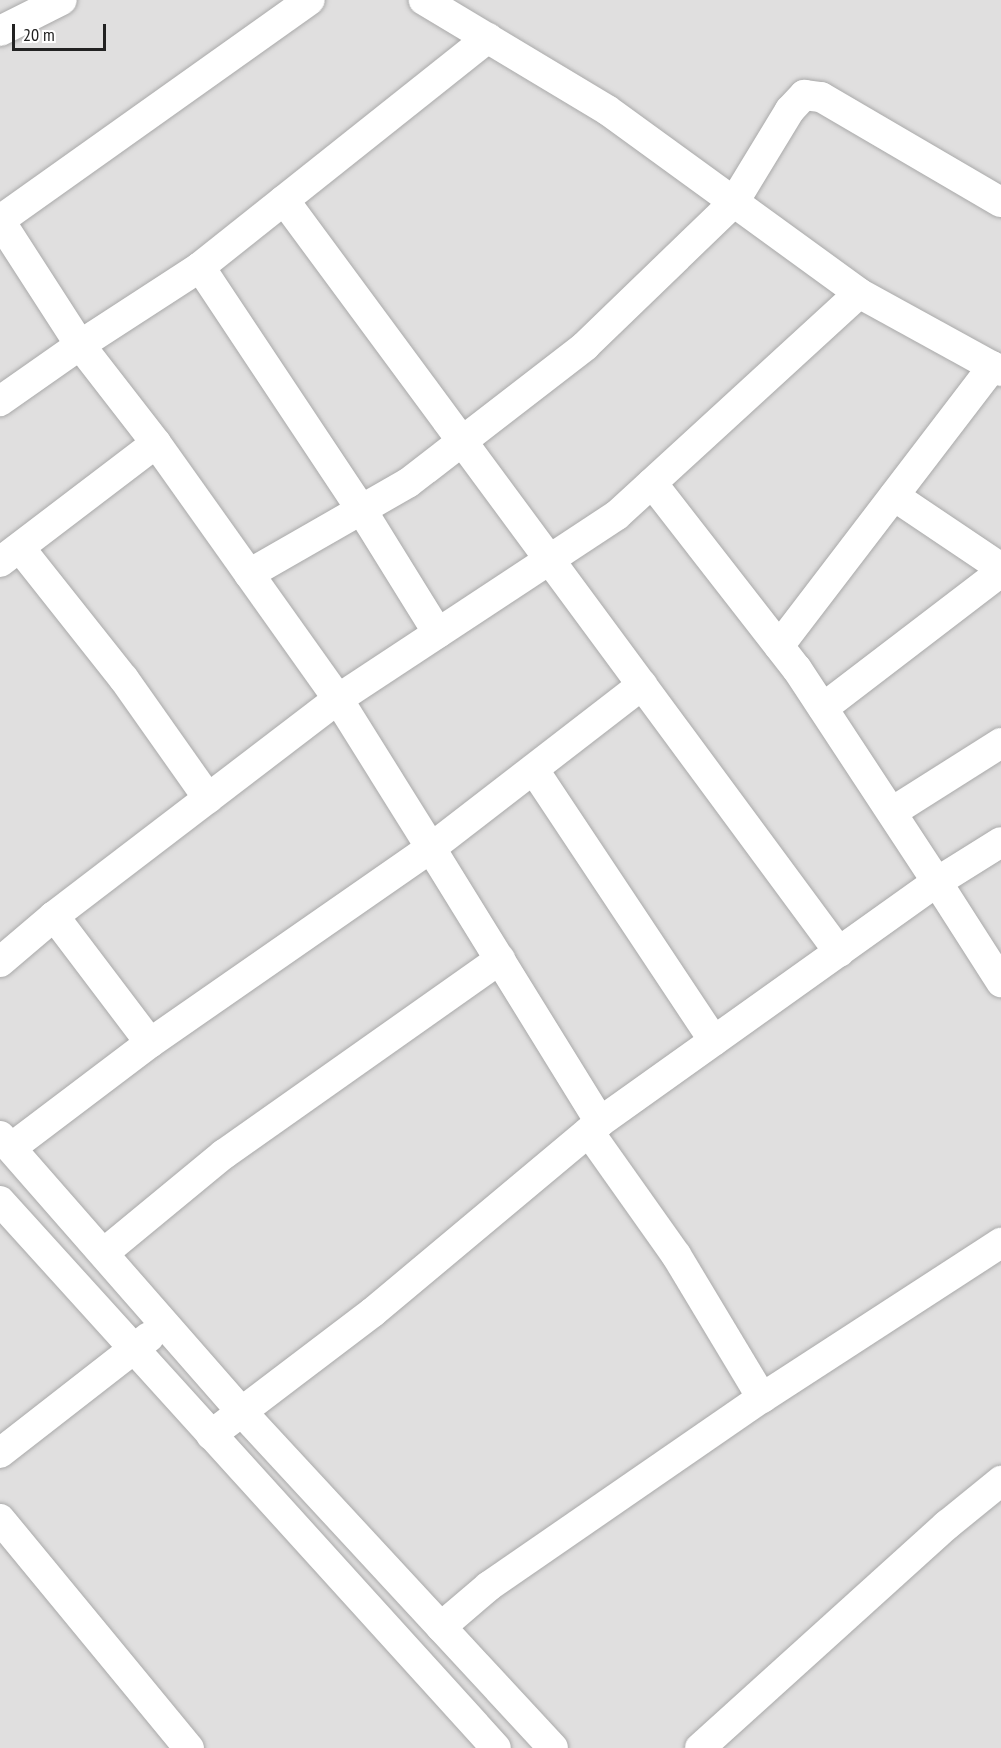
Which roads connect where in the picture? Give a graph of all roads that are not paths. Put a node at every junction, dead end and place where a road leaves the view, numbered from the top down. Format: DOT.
graph roads {
  1 [pos="62,0"];
  2 [pos="310,0"];
  3 [pos="424,0"];
  4 [pos="0,31"];
  5 [pos="488,39"];
  6 [pos="284,200"];
  7 [pos="734,202"];
  8 [pos="1001,202"];
  9 [pos="0,220"];
  10 [pos="200,267"];
  11 [pos="859,293"];
  12 [pos="80,345"];
  13 [pos="997,369"];
  14 [pos="0,401"];
  15 [pos="462,441"];
  16 [pos="156,443"];
  17 [pos="652,483"];
  18 [pos="894,496"];
  19 [pos="361,509"];
  20 [pos="10,555"];
  21 [pos="549,560"];
  22 [pos="1001,570"];
  23 [pos="249,574"];
  24 [pos="438,633"];
  25 [pos="779,646"];
  26 [pos="642,685"];
  27 [pos="338,699"];
  28 [pos="823,708"];
  29 [pos="1001,742"];
  30 [pos="534,770"];
  31 [pos="208,798"];
  32 [pos="891,812"];
  33 [pos="1001,842"];
  34 [pos="431,848"];
  35 [pos="937,882"];
  36 [pos="54,916"];
  37 [pos="839,952"];
  38 [pos="500,959"];
  39 [pos="0,962"];
  40 [pos="1001,982"];
  41 [pos="714,1041"];
  42 [pos="150,1043"];
  43 [pos="595,1127"];
  44 [pos="6,1142"];
  45 [pos="0,1201"];
  46 [pos="1001,1243"];
  47 [pos="105,1252"];
  48 [pos="166,1324"];
  49 [pos="134,1349"];
  50 [pos="762,1398"];
  51 [pos="241,1411"];
  52 [pos="211,1434"];
  53 [pos="0,1453"];
  54 [pos="1001,1481"];
  55 [pos="0,1519"];
  56 [pos="441,1627"];
  57 [pos="524,1717"];
  58 [pos="492,1747"];
  59 [pos="189,1748"];
  60 [pos="553,1748"];
  61 [pos="700,1748"];
  1 -- 4 [label="street"];
  2 -- 9 [label="street"];
  3 -- 5 [label="street"];
  5 -- 6 [label="street"];
  5 -- 7 [label="street"];
  6 -- 10 [label="street"];
  6 -- 15 [label="street"];
  7 -- 8 [label="street"];
  7 -- 11 [label="street"];
  7 -- 15 [label="street"];
  9 -- 12 [label="street"];
  10 -- 12 [label="street"];
  10 -- 19 [label="street"];
  11 -- 13 [label="street"];
  11 -- 17 [label="street"];
  12 -- 14 [label="street"];
  12 -- 16 [label="street"];
  13 -- 18 [label="street"];
  15 -- 19 [label="street"];
  15 -- 21 [label="street"];
  16 -- 20 [label="street"];
  16 -- 23 [label="street"];
  17 -- 21 [label="street"];
  17 -- 25 [label="street"];
  18 -- 22 [label="street"];
  18 -- 25 [label="street"];
  19 -- 23 [label="street"];
  19 -- 24 [label="street"];
  20 -- 31 [label="street"];
  21 -- 24 [label="street"];
  21 -- 26 [label="street"];
  22 -- 28 [label="street"];
  23 -- 27 [label="street"];
  24 -- 27 [label="street"];
  25 -- 28 [label="street"];
  26 -- 30 [label="street"];
  26 -- 37 [label="street"];
  27 -- 31 [label="street"];
  27 -- 34 [label="street"];
  28 -- 32 [label="street"];
  29 -- 32 [label="street"];
  30 -- 34 [label="street"];
  30 -- 41 [label="street"];
  31 -- 36 [label="street"];
  32 -- 35 [label="street"];
  33 -- 35 [label="street"];
  34 -- 38 [label="street"];
  34 -- 42 [label="street"];
  35 -- 37 [label="street"];
  35 -- 40 [label="street"];
  36 -- 39 [label="street"];
  36 -- 42 [label="street"];
  37 -- 41 [label="street"];
  38 -- 43 [label="street"];
  38 -- 47 [label="street"];
  41 -- 43 [label="street"];
  42 -- 44 [label="street"];
  43 -- 50 [label="street"];
  43 -- 51 [label="street"];
  44 -- 47 [label="street"];
  45 -- 49 [label="street"];
  46 -- 50 [label="street"];
  47 -- 48 [label="street"];
  48 -- 49 [label="street"];
  48 -- 51 [label="street"];
  49 -- 52 [label="street"];
  49 -- 53 [label="street"];
  50 -- 56 [label="street"];
  51 -- 52 [label="street"];
  51 -- 56 [label="street"];
  52 -- 58 [label="street"];
  54 -- 61 [label="street"];
  55 -- 59 [label="street"];
  56 -- 57 [label="street"];
  57 -- 58 [label="street"];
  57 -- 60 [label="street"];
}
